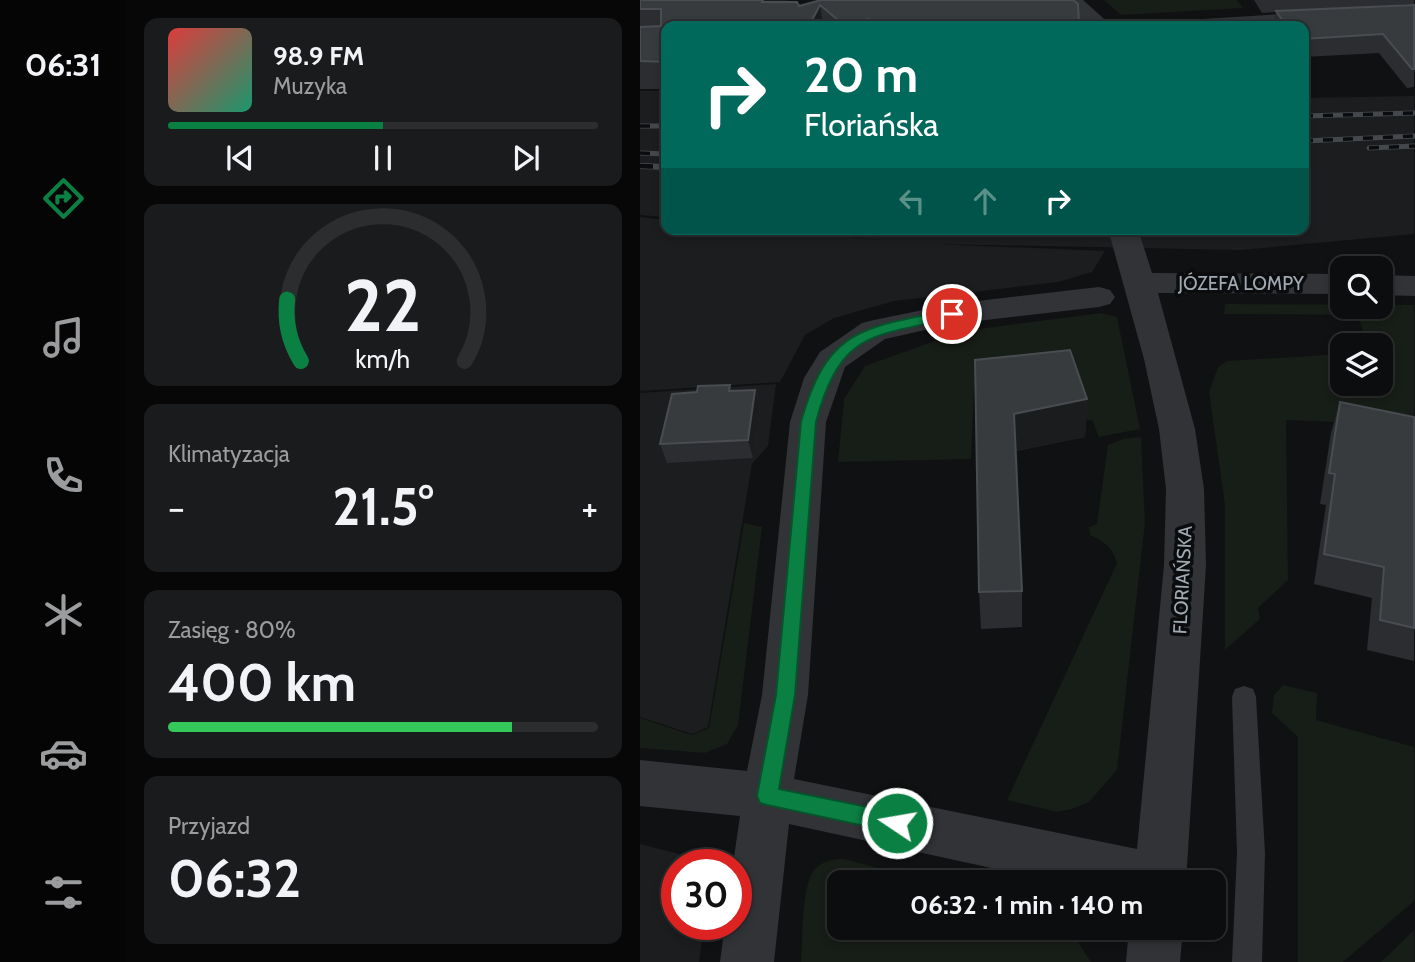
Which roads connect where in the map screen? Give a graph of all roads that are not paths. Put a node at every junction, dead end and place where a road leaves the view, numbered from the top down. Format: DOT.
graph roads {
  1 [pos="1070,0"];
  2 [pos="1415,13"];
  3 [pos="1094,21"];
  4 [pos="1284,21"];
  5 [pos="1125,235"];
  6 [pos="1140,283"];
  7 [pos="1330,284"];
  8 [pos="1393,285"];
  9 [pos="1415,286"];
  10 [pos="1098,297"];
  11 [pos="1244,697"];
  12 [pos="640,783"];
  13 [pos="767,796"];
  14 [pos="1057,870"];
  15 [pos="1161,870"];
  16 [pos="1155,940"];
  17 [pos="747,962"];
  18 [pos="1153,962"];
  19 [pos="1247,962"];
  1 -- 3 [label="street"];
  2 -- 4 [label="street"];
  5 -- 6 [label="street, FLORIAŃSKA"];
  6 -- 7 [label="street, JÓZEFA LOMPY"];
  6 -- 15 [label="street, FLORIAŃSKA"];
  8 -- 9 [label="street"];
  10 -- 13 [label="street"];
  11 -- 19 [label="lane"];
  12 -- 13 [label="street"];
  13 -- 14 [label="street"];
  13 -- 17 [label="street"];
  16 -- 18 [label="street, FLORIAŃSKA"];
}
